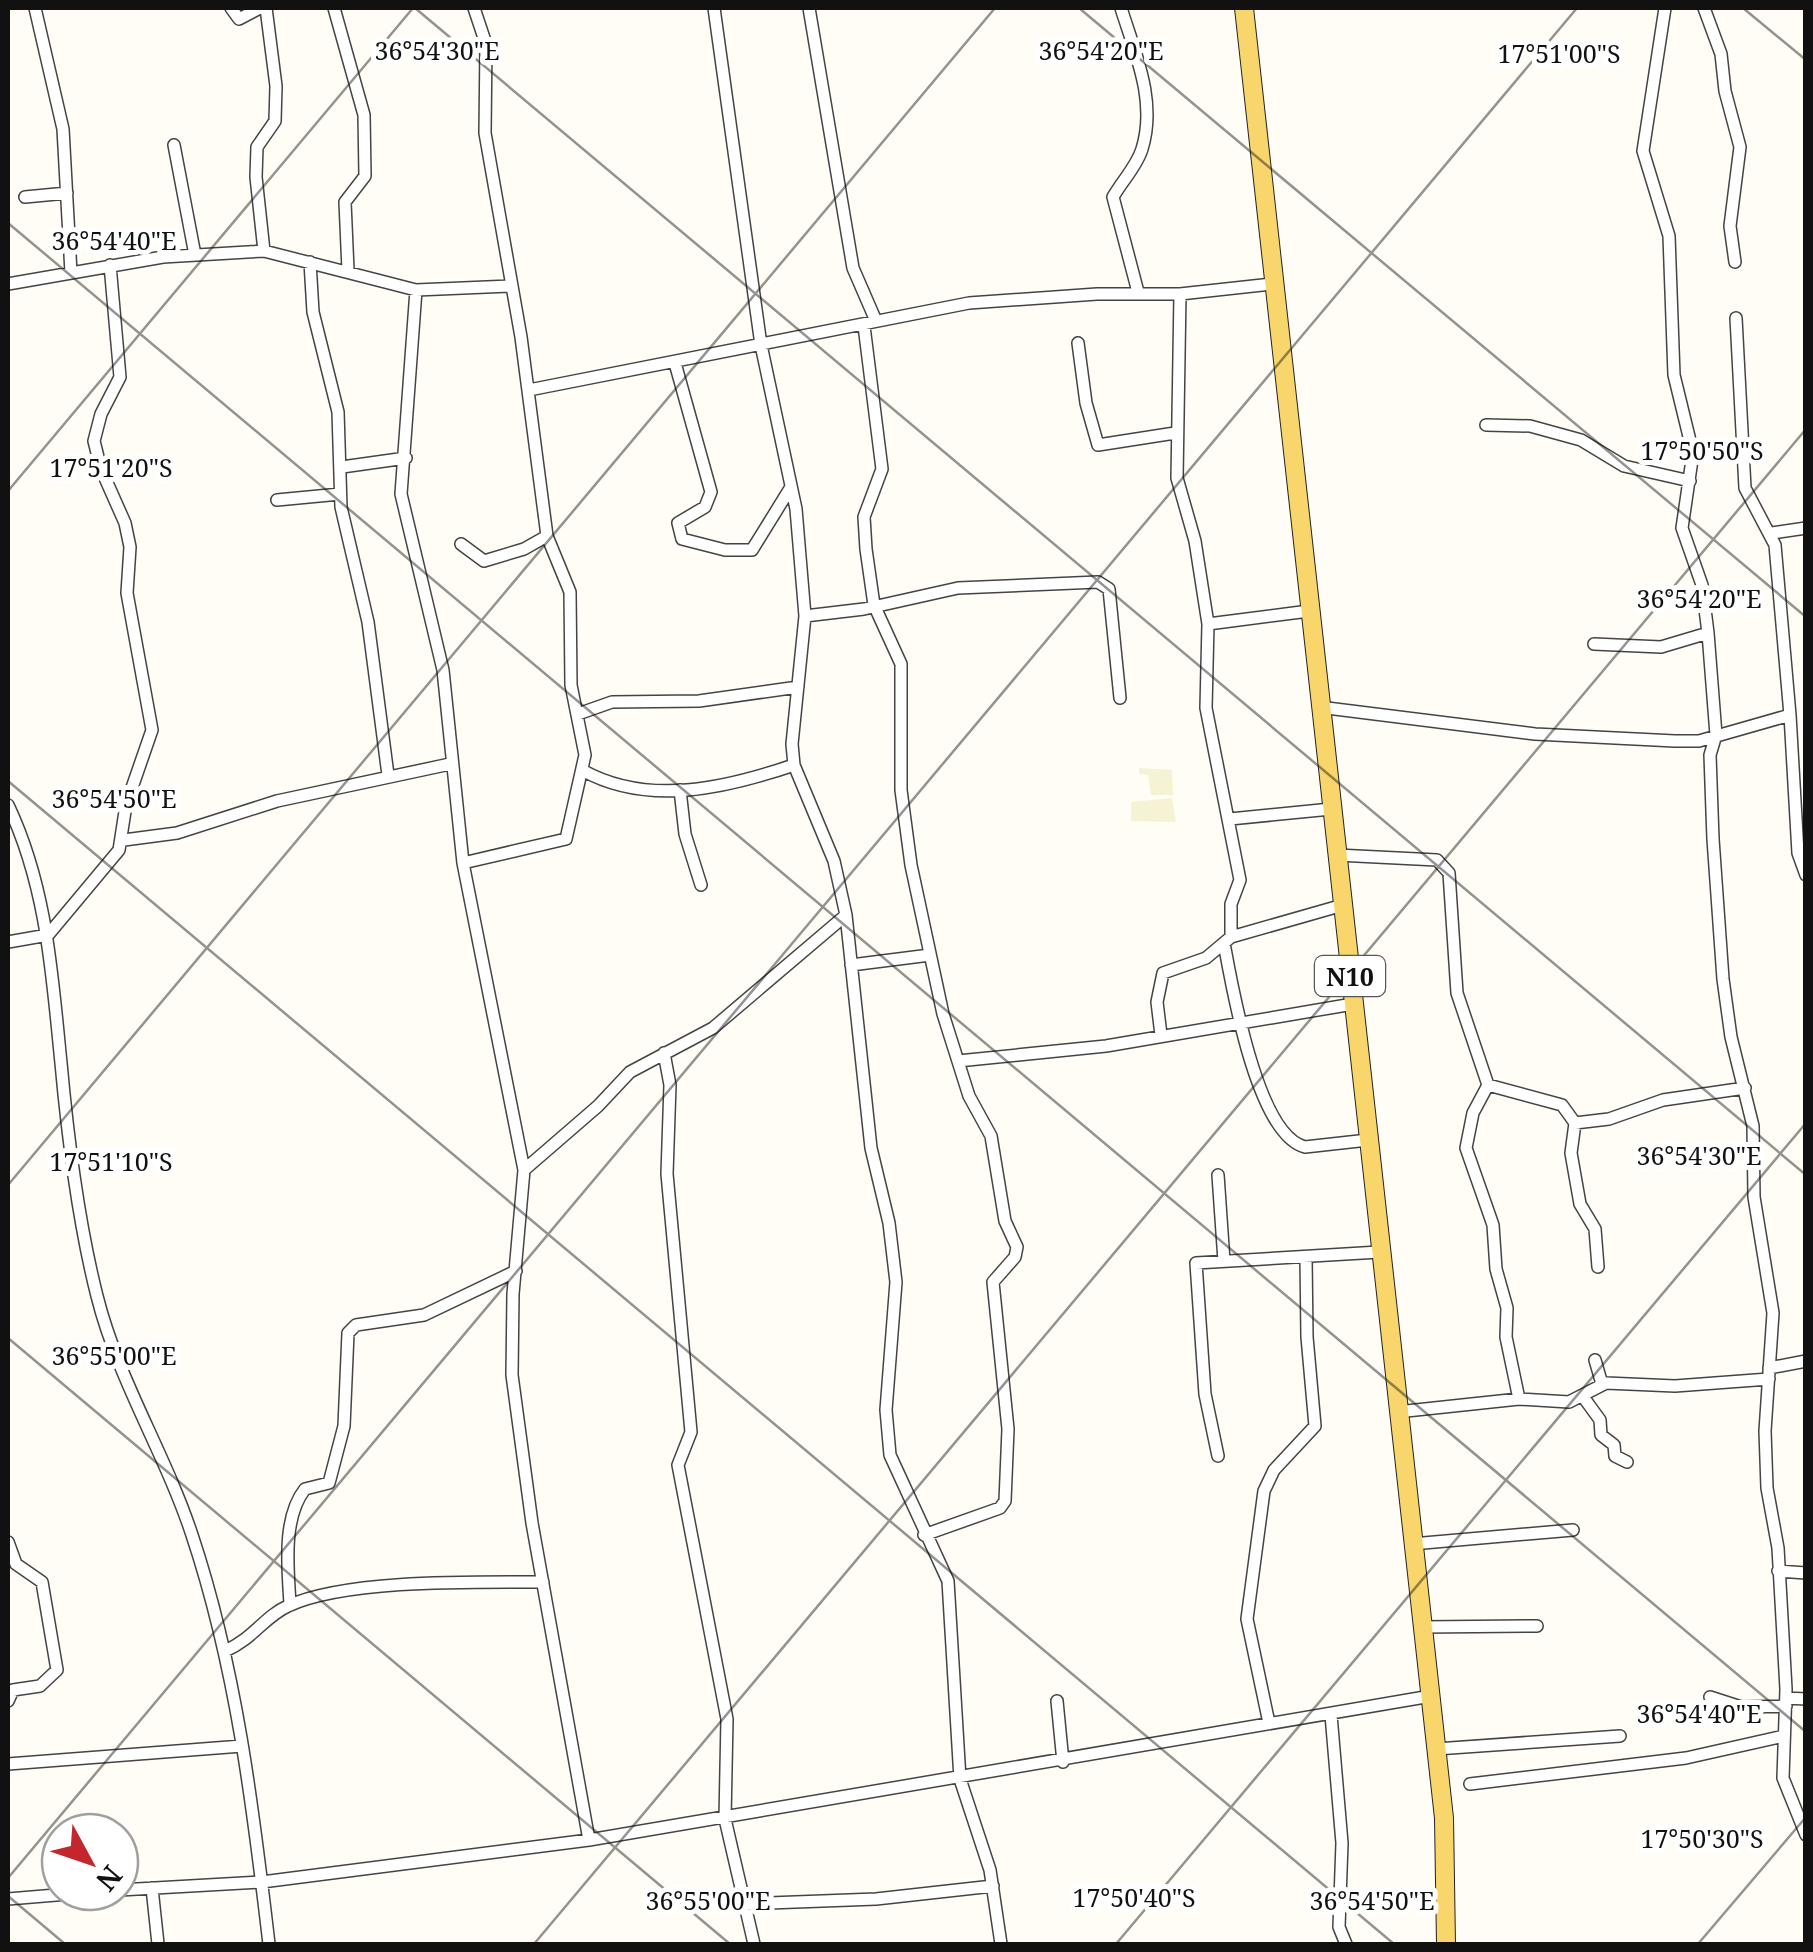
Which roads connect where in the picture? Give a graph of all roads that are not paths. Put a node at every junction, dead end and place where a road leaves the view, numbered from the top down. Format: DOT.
graph roads {
  1 [pos="35,8"];
  2 [pos="231,8"];
  3 [pos="263,8"];
  4 [pos="334,8"];
  5 [pos="474,8"];
  6 [pos="714,8"];
  7 [pos="809,8"];
  8 [pos="1121,8"];
  9 [pos="1244,8"];
  10 [pos="1665,8"];
  11 [pos="1704,8"];
  12 [pos="174,146"];
  13 [pos="67,194"];
  14 [pos="25,196"];
  15 [pos="264,250"];
  16 [pos="195,255"];
  17 [pos="310,262"];
  18 [pos="1735,262"];
  19 [pos="110,265"];
  20 [pos="348,270"];
  21 [pos="71,272"];
  22 [pos="8,284"];
  23 [pos="1272,284"];
  24 [pos="512,286"];
  25 [pos="416,290"];
  26 [pos="1138,292"];
  27 [pos="1180,294"];
  28 [pos="1736,318"];
  29 [pos="870,324"];
  30 [pos="1078,342"];
  31 [pos="761,345"];
  32 [pos="675,363"];
  33 [pos="529,390"];
  34 [pos="1486,425"];
  35 [pos="1176,434"];
  36 [pos="406,458"];
  37 [pos="342,467"];
  38 [pos="1690,481"];
  39 [pos="792,486"];
  40 [pos="340,494"];
  41 [pos="276,500"];
  42 [pos="1806,528"];
  43 [pos="1772,532"];
  44 [pos="546,536"];
  45 [pos="461,544"];
  46 [pos="874,604"];
  47 [pos="1309,610"];
  48 [pos="805,616"];
  49 [pos="1208,624"];
  50 [pos="1708,633"];
  51 [pos="1594,644"];
  52 [pos="798,687"];
  53 [pos="1120,698"];
  54 [pos="1319,707"];
  55 [pos="578,714"];
  56 [pos="1790,715"];
  57 [pos="1716,735"];
  58 [pos="450,764"];
  59 [pos="794,765"];
  60 [pos="582,770"];
  61 [pos="388,775"];
  62 [pos="680,790"];
  63 [pos="8,805"];
  64 [pos="1331,809"];
  65 [pos="1230,819"];
  66 [pos="124,840"];
  67 [pos="1336,855"];
  68 [pos="462,863"];
  69 [pos="1806,875"];
  70 [pos="702,885"];
  71 [pos="1343,905"];
  72 [pos="846,915"];
  73 [pos="48,935"];
  74 [pos="1228,940"];
  75 [pos="8,942"];
  76 [pos="930,955"];
  77 [pos="851,965"];
  78 [pos="1353,1004"];
  79 [pos="1240,1025"];
  80 [pos="1161,1035"];
  81 [pos="664,1054"];
  82 [pos="958,1061"];
  83 [pos="1488,1085"];
  84 [pos="1746,1088"];
  85 [pos="1575,1123"];
  86 [pos="1368,1140"];
  87 [pos="524,1170"];
  88 [pos="1218,1175"];
  89 [pos="1379,1252"];
  90 [pos="1306,1258"];
  91 [pos="1224,1261"];
  92 [pos="1598,1268"];
  93 [pos="516,1271"];
  94 [pos="1596,1360"];
  95 [pos="1806,1362"];
  96 [pos="1769,1374"];
  97 [pos="1602,1384"];
  98 [pos="1584,1398"];
  99 [pos="1519,1399"];
  100 [pos="1397,1412"];
  101 [pos="1218,1456"];
  102 [pos="1627,1462"];
  103 [pos="1573,1530"];
  104 [pos="924,1535"];
  105 [pos="8,1542"];
  106 [pos="1412,1544"];
  107 [pos="1778,1571"];
  108 [pos="1806,1573"];
  109 [pos="542,1582"];
  110 [pos="290,1604"];
  111 [pos="1537,1626"];
  112 [pos="1422,1627"];
  113 [pos="225,1651"];
  114 [pos="1431,1696"];
  115 [pos="1710,1697"];
  116 [pos="1806,1699"];
  117 [pos="8,1701"];
  118 [pos="1056,1701"];
  119 [pos="1786,1702"];
  120 [pos="1331,1715"];
  121 [pos="1269,1724"];
  122 [pos="1620,1736"];
  123 [pos="1784,1736"];
  124 [pos="242,1746"];
  125 [pos="1436,1749"];
  126 [pos="1063,1762"];
  127 [pos="8,1764"];
  128 [pos="960,1779"];
  129 [pos="1470,1784"];
  130 [pos="1806,1802"];
  131 [pos="1791,1805"];
  132 [pos="725,1819"];
  133 [pos="1806,1834"];
  134 [pos="589,1840"];
  135 [pos="262,1882"];
  136 [pos="993,1886"];
  137 [pos="152,1888"];
  138 [pos="140,1889"];
  139 [pos="40,1896"];
  140 [pos="8,1899"];
  141 [pos="745,1904"];
  142 [pos="158,1944"];
  143 [pos="269,1944"];
  144 [pos="754,1944"];
  145 [pos="1001,1944"];
  146 [pos="1346,1944"];
  147 [pos="1446,1944"];
  1 -- 13 [label="street"];
  2 -- 3 [label="street"];
  3 -- 15 [label="street"];
  4 -- 20 [label="street"];
  5 -- 24 [label="street"];
  6 -- 31 [label="street"];
  7 -- 29 [label="street"];
  8 -- 26 [label="street"];
  9 -- 23 [label="main road, N10"];
  10 -- 38 [label="street"];
  11 -- 18 [label="street"];
  12 -- 16 [label="street"];
  13 -- 14 [label="street"];
  13 -- 21 [label="street"];
  15 -- 16 [label="street"];
  15 -- 17 [label="street"];
  16 -- 19 [label="street"];
  17 -- 20 [label="street"];
  17 -- 37 [label="street"];
  19 -- 21 [label="street"];
  19 -- 66 [label="street"];
  20 -- 25 [label="street"];
  21 -- 22 [label="street"];
  23 -- 27 [label="street"];
  23 -- 47 [label="main road, N10"];
  24 -- 25 [label="street"];
  24 -- 33 [label="street"];
  25 -- 36 [label="street"];
  26 -- 27 [label="street"];
  26 -- 29 [label="street"];
  27 -- 35 [label="street"];
  28 -- 43 [label="street"];
  29 -- 31 [label="street"];
  29 -- 46 [label="street"];
  30 -- 35 [label="street"];
  31 -- 32 [label="street"];
  31 -- 39 [label="street"];
  32 -- 33 [label="street"];
  32 -- 39 [label="street"];
  33 -- 44 [label="street"];
  34 -- 38 [label="street"];
  35 -- 49 [label="street"];
  36 -- 37 [label="street"];
  36 -- 58 [label="street"];
  37 -- 40 [label="street"];
  38 -- 50 [label="street"];
  39 -- 48 [label="street"];
  40 -- 41 [label="street"];
  40 -- 61 [label="street"];
  42 -- 43 [label="street"];
  43 -- 56 [label="street"];
  44 -- 45 [label="street"];
  44 -- 55 [label="street"];
  46 -- 48 [label="street"];
  46 -- 53 [label="street"];
  46 -- 76 [label="street"];
  47 -- 49 [label="street"];
  47 -- 54 [label="main road, N10"];
  48 -- 52 [label="street"];
  49 -- 65 [label="street"];
  50 -- 51 [label="street"];
  50 -- 57 [label="street"];
  52 -- 55 [label="street"];
  52 -- 59 [label="street"];
  54 -- 57 [label="street"];
  54 -- 64 [label="main road, N10"];
  55 -- 60 [label="street"];
  56 -- 57 [label="street"];
  56 -- 69 [label="street"];
  57 -- 84 [label="street"];
  58 -- 61 [label="street"];
  58 -- 68 [label="street"];
  59 -- 62 [label="street"];
  59 -- 72 [label="street"];
  60 -- 62 [label="street"];
  60 -- 68 [label="street"];
  61 -- 66 [label="street"];
  62 -- 70 [label="street"];
  63 -- 73 [label="street"];
  64 -- 65 [label="street"];
  64 -- 67 [label="main road, N10"];
  65 -- 74 [label="street"];
  66 -- 73 [label="street"];
  67 -- 71 [label="main road, N10"];
  67 -- 83 [label="street"];
  68 -- 87 [label="street"];
  71 -- 74 [label="street"];
  71 -- 78 [label="main road, N10"];
  72 -- 77 [label="street"];
  72 -- 81 [label="street"];
  73 -- 75 [label="street"];
  73 -- 113 [label="street"];
  74 -- 79 [label="street"];
  74 -- 80 [label="street"];
  76 -- 77 [label="street"];
  76 -- 82 [label="street"];
  77 -- 104 [label="street"];
  78 -- 79 [label="street"];
  78 -- 86 [label="main road, N10"];
  79 -- 80 [label="street"];
  79 -- 86 [label="street"];
  80 -- 82 [label="street"];
  81 -- 87 [label="street"];
  81 -- 132 [label="street"];
  82 -- 104 [label="street"];
  83 -- 85 [label="street"];
  83 -- 99 [label="street"];
  84 -- 85 [label="street"];
  84 -- 96 [label="street"];
  85 -- 92 [label="street"];
  86 -- 89 [label="main road, N10"];
  87 -- 93 [label="street"];
  88 -- 91 [label="street"];
  89 -- 90 [label="street"];
  89 -- 100 [label="main road, N10"];
  90 -- 91 [label="street"];
  90 -- 121 [label="street"];
  91 -- 101 [label="street"];
  93 -- 109 [label="street"];
  93 -- 110 [label="street"];
  94 -- 97 [label="street"];
  95 -- 96 [label="street"];
  96 -- 97 [label="street"];
  96 -- 107 [label="street"];
  97 -- 98 [label="street"];
  98 -- 99 [label="street"];
  98 -- 102 [label="street"];
  99 -- 100 [label="street"];
  100 -- 106 [label="main road, N10"];
  103 -- 106 [label="street"];
  104 -- 128 [label="street"];
  105 -- 117 [label="street"];
  106 -- 112 [label="main road, N10"];
  107 -- 108 [label="street"];
  107 -- 119 [label="street"];
  109 -- 110 [label="street"];
  109 -- 134 [label="street"];
  110 -- 113 [label="street"];
  111 -- 112 [label="street"];
  112 -- 114 [label="main road, N10"];
  113 -- 124 [label="street"];
  114 -- 120 [label="street"];
  114 -- 125 [label="main road, N10"];
  115 -- 119 [label="street"];
  116 -- 119 [label="street"];
  118 -- 126 [label="street"];
  119 -- 123 [label="street"];
  120 -- 121 [label="street"];
  120 -- 146 [label="street"];
  121 -- 126 [label="street"];
  122 -- 125 [label="street"];
  123 -- 129 [label="street"];
  123 -- 131 [label="street"];
  124 -- 127 [label="street"];
  124 -- 135 [label="street"];
  125 -- 147 [label="main road, N10"];
  126 -- 128 [label="street"];
  128 -- 132 [label="street"];
  128 -- 136 [label="street"];
  130 -- 131 [label="street"];
  131 -- 133 [label="street"];
  132 -- 134 [label="street"];
  132 -- 141 [label="street"];
  134 -- 135 [label="street"];
  135 -- 137 [label="street"];
  135 -- 143 [label="street"];
  136 -- 141 [label="street"];
  136 -- 145 [label="street"];
  137 -- 138 [label="street"];
  137 -- 142 [label="street"];
  139 -- 140 [label="street"];
  141 -- 144 [label="street"];
}
